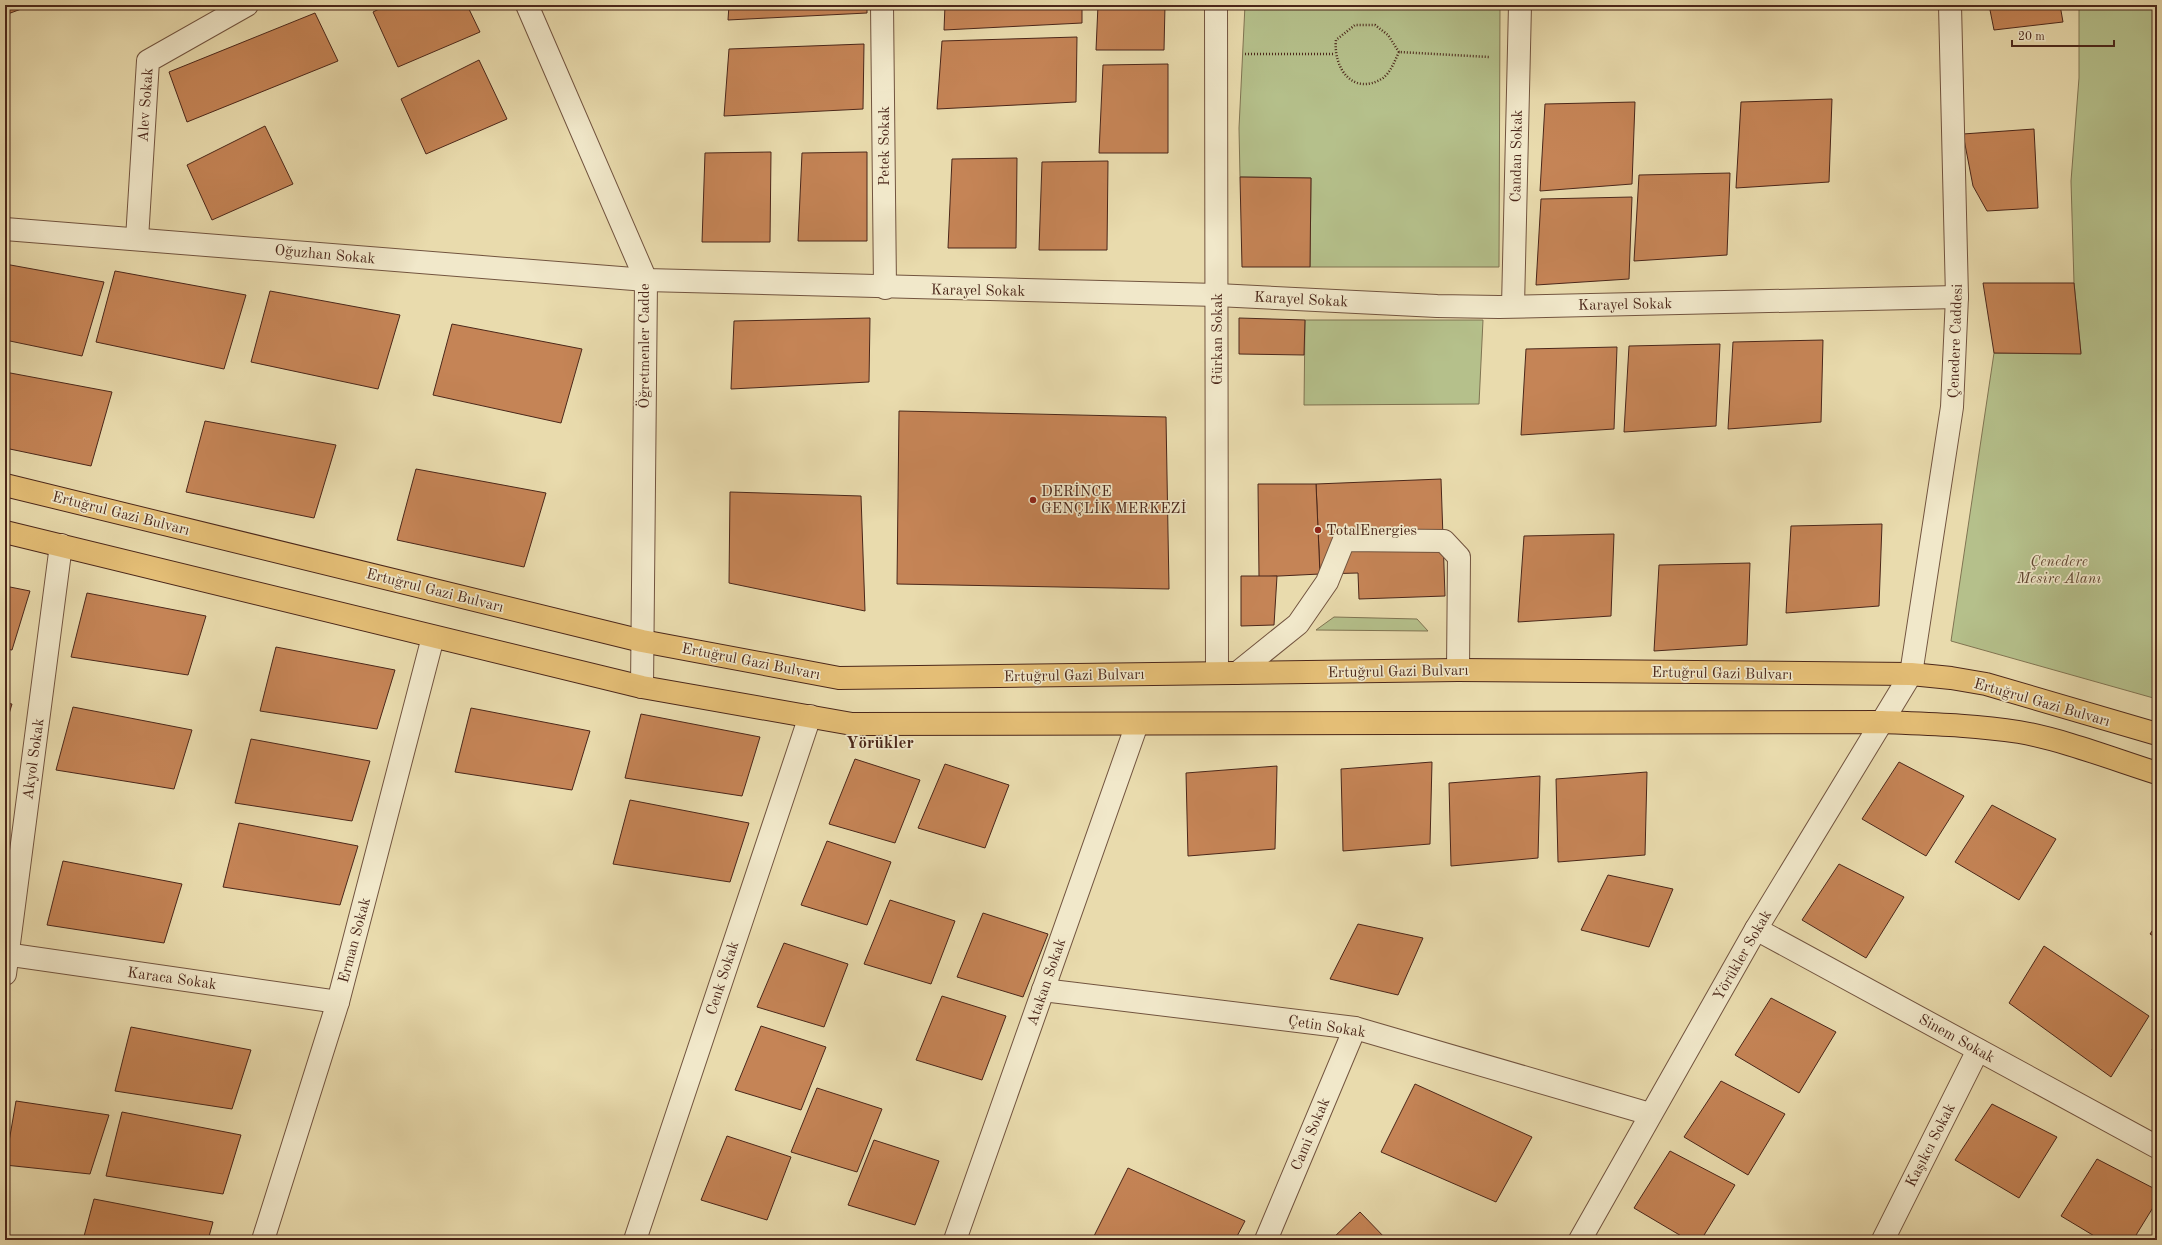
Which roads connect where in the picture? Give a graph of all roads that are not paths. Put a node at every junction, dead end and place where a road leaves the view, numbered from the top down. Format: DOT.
graph roads {
  1 [pos="247,5"];
  2 [pos="526,5"];
  3 [pos="882,5"];
  4 [pos="1216,5"];
  5 [pos="1520,5"];
  6 [pos="1950,5"];
  7 [pos="5,229"];
  8 [pos="137,239"];
  9 [pos="646,280"];
  10 [pos="885,288"];
  11 [pos="1218,295"];
  12 [pos="1957,297"];
  13 [pos="1513,306"];
  14 [pos="5,485"];
  15 [pos="5,532"];
  16 [pos="61,545"];
  17 [pos="433,637"];
  18 [pos="642,641"];
  19 [pos="1458,670"];
  20 [pos="1227,673"];
  21 [pos="1911,674"];
  22 [pos="642,687"];
  23 [pos="810,716"];
  24 [pos="1882,722"];
  25 [pos="1137,724"];
  26 [pos="2157,734"];
  27 [pos="2157,773"];
  28 [pos="1756,929"];
  29 [pos="6,961"];
  30 [pos="1043,990"];
  31 [pos="338,1002"];
  32 [pos="1355,1028"];
  33 [pos="1978,1050"];
  34 [pos="1650,1114"];
  35 [pos="2157,1147"];
  36 [pos="263,1240"];
  37 [pos="635,1240"];
  38 [pos="954,1240"];
  39 [pos="1266,1240"];
  40 [pos="1580,1240"];
  41 [pos="1882,1240"];
  1 -- 8 [label="street, Alev Sokak"];
  2 -- 9 [label="street, Öğretmenler Cadde"];
  3 -- 10 [label="street, Petek Sokak"];
  4 -- 11 [label="street, Gürkan Sokak"];
  5 -- 13 [label="street, Candan Sokak"];
  6 -- 12 [label="street, Çenedere Caddesi"];
  7 -- 8 [label="street, Oğuzhan Sokak"];
  8 -- 9 [label="street, Oğuzhan Sokak"];
  9 -- 10 [label="street, Karayel Sokak"];
  9 -- 18 [label="street, Öğretmenler Cadde"];
  10 -- 11 [label="street, Karayel Sokak"];
  11 -- 13 [label="street, Karayel Sokak"];
  11 -- 20 [label="street, Gürkan Sokak"];
  12 -- 13 [label="street, Karayel Sokak"];
  12 -- 21 [label="street, Çenedere Caddesi"];
  14 -- 18 [label="main road, Ertuğrul Gazi Bulvarı"];
  15 -- 16 [label="main road"];
  16 -- 17 [label="main road"];
  16 -- 29 [label="street, Akyol Sokak"];
  17 -- 22 [label="main road"];
  17 -- 31 [label="street, Erman Sokak"];
  18 -- 20 [label="main road, Ertuğrul Gazi Bulvarı"];
  18 -- 22 [label="street, Öğretmenler Cadde"];
  19 -- 20 [label="main road, Ertuğrul Gazi Bulvarı"];
  19 -- 20 [label="street"];
  19 -- 21 [label="main road, Ertuğrul Gazi Bulvarı"];
  21 -- 24 [label="street, Yörükler Sokak"];
  21 -- 26 [label="main road, Ertuğrul Gazi Bulvarı"];
  22 -- 23 [label="main road"];
  23 -- 25 [label="main road"];
  23 -- 37 [label="street, Cenk Sokak"];
  24 -- 25 [label="main road"];
  24 -- 27 [label="main road"];
  24 -- 28 [label="street, Yörükler Sokak"];
  25 -- 30 [label="street, Atakan Sokak"];
  28 -- 33 [label="street, Sinem Sokak"];
  28 -- 34 [label="street, Yörükler Sokak"];
  29 -- 31 [label="street, Karaca Sokak"];
  30 -- 32 [label="street, Çetin Sokak"];
  30 -- 38 [label="street, Atakan Sokak"];
  31 -- 36 [label="street, Erman Sokak"];
  32 -- 34 [label="street, Çetin Sokak"];
  32 -- 39 [label="street, Cami Sokak"];
  33 -- 35 [label="street, Sinem Sokak"];
  33 -- 41 [label="street, Kaşıkcı Sokak"];
  34 -- 40 [label="street, Yörükler Sokak"];
}
